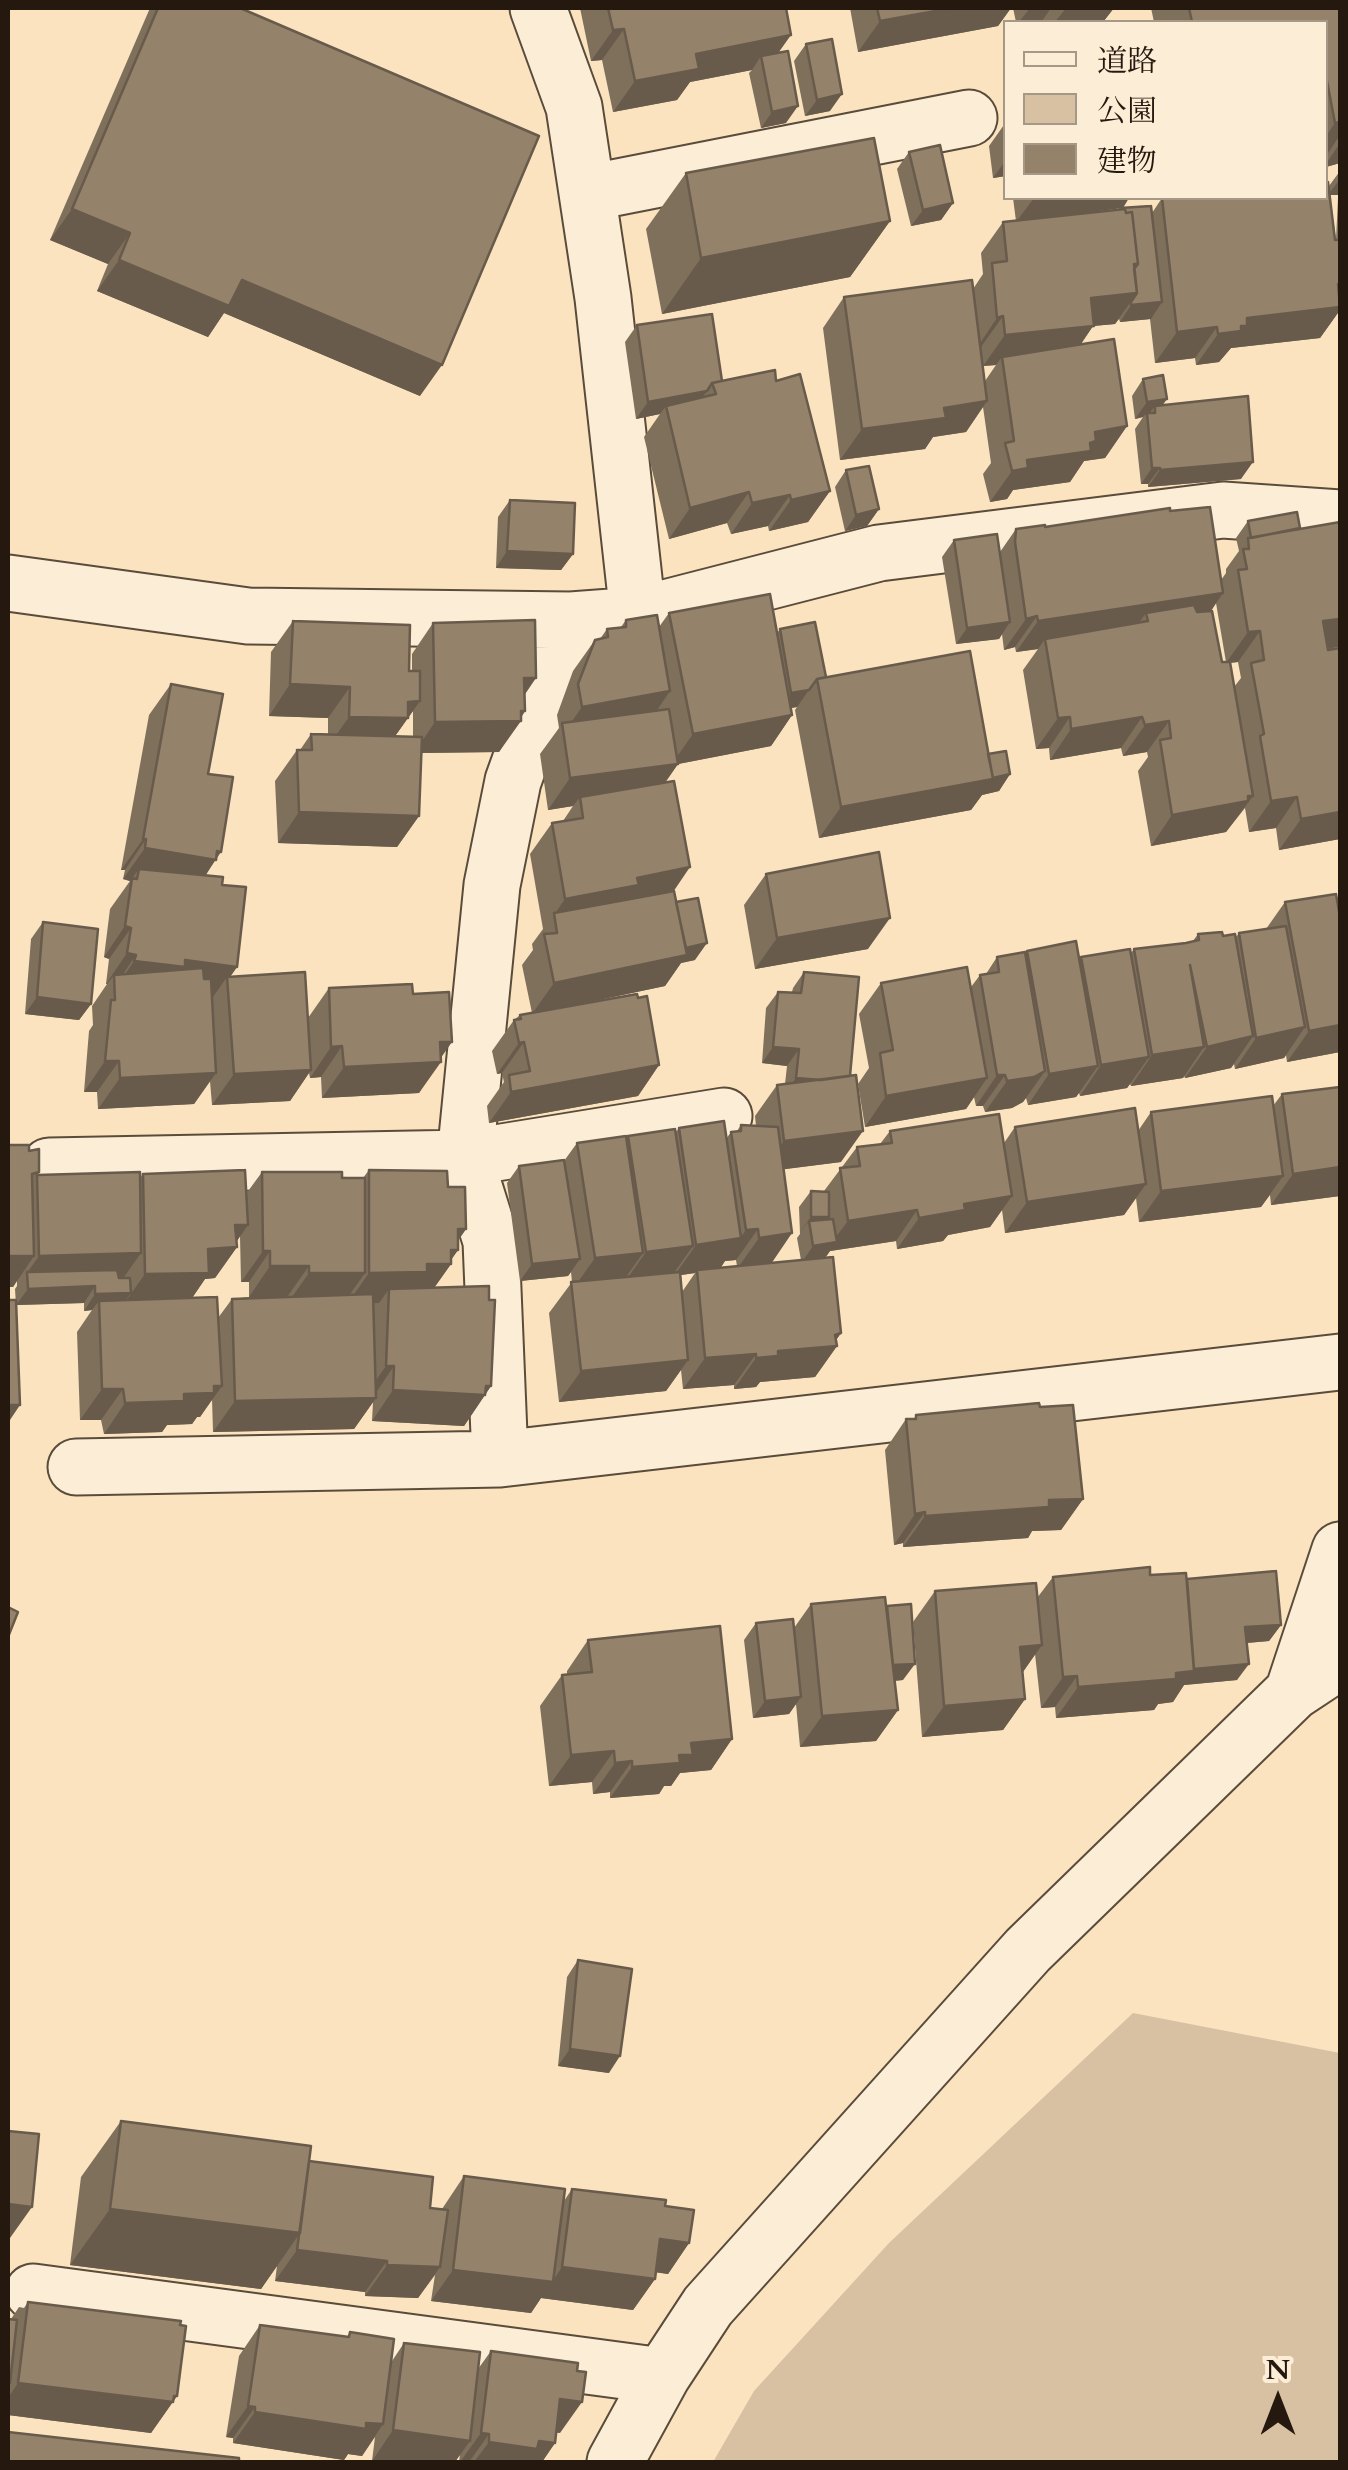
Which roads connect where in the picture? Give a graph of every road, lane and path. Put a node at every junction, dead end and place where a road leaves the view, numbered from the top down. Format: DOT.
graph roads {
  1 [pos="538,8"];
  2 [pos="969,118"];
  3 [pos="588,193"];
  4 [pos="1340,518"];
  5 [pos="8,583"];
  6 [pos="638,615"];
  7 [pos="571,620"];
  8 [pos="724,1116"];
  9 [pos="465,1158"];
  10 [pos="49,1166"];
  11 [pos="1340,1362"];
  12 [pos="500,1458"];
  13 [pos="76,1466"];
  14 [pos="1340,1550"];
  15 [pos="1340,1662"];
  16 [pos="1294,1692"];
  17 [pos="32,2292"];
  18 [pos="662,2376"];
  19 [pos="615,2462"];
  1 -- 3 [label="street"];
  2 -- 3 [label="street"];
  3 -- 6 [label="street"];
  4 -- 6 [label="street"];
  5 -- 7 [label="street"];
  6 -- 7 [label="street"];
  7 -- 9 [label="street"];
  8 -- 9 [label="street"];
  9 -- 10 [label="street"];
  9 -- 12 [label="street"];
  11 -- 12 [label="street"];
  12 -- 13 [label="street"];
  14 -- 16 [label="street"];
  15 -- 16 [label="street"];
  16 -- 18 [label="street"];
  17 -- 18 [label="street"];
  18 -- 19 [label="street"];
}
